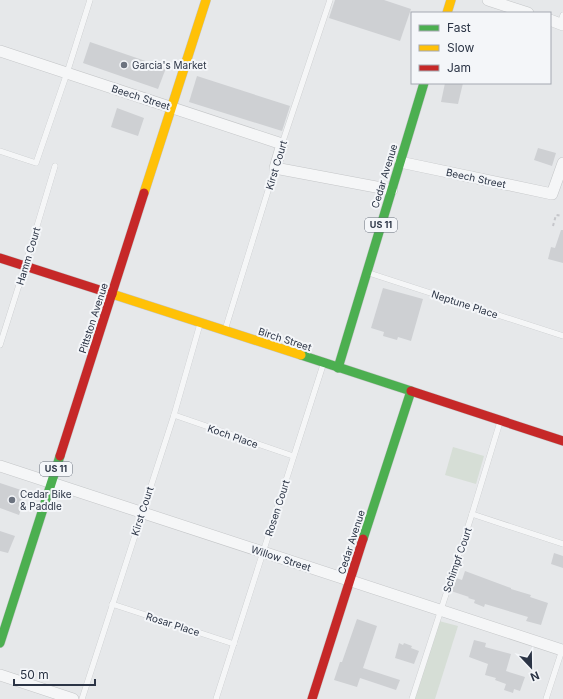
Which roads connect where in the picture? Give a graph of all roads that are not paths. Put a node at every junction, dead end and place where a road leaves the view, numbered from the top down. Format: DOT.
graph roads {
  1 [pos="90,0"];
  2 [pos="206,0"];
  3 [pos="330,0"];
  4 [pos="452,0"];
  5 [pos="488,0"];
  6 [pos="447,12"];
  7 [pos="525,12"];
  8 [pos="0,51"];
  9 [pos="67,73"];
  10 [pos="424,84"];
  11 [pos="172,107"];
  12 [pos="282,144"];
  13 [pos="0,151"];
  14 [pos="400,162"];
  15 [pos="563,163"];
  16 [pos="55,166"];
  17 [pos="275,168"];
  18 [pos="392,190"];
  19 [pos="0,258"];
  20 [pos="26,266"];
  21 [pos="367,273"];
  22 [pos="112,294"];
  23 [pos="200,323"];
  24 [pos="225,331"];
  25 [pos="563,336"];
  26 [pos="0,345"];
  27 [pos="324,363"];
  28 [pos="338,368"];
  29 [pos="411,391"];
  30 [pos="174,415"];
  31 [pos="500,420"];
  32 [pos="563,441"];
  33 [pos="293,456"];
  34 [pos="0,466"];
  35 [pos="51,483"];
  36 [pos="142,513"];
  37 [pos="472,514"];
  38 [pos="563,544"];
  39 [pos="262,552"];
  40 [pos="350,581"];
  41 [pos="112,604"];
  42 [pos="440,610"];
  43 [pos="0,643"];
  44 [pos="234,644"];
  45 [pos="562,648"];
  46 [pos="0,675"];
  47 [pos="73,699"];
  48 [pos="82,699"];
  49 [pos="216,699"];
  50 [pos="312,699"];
  51 [pos="412,699"];
  52 [pos="546,699"];
  1 -- 9 [label="lane"];
  2 -- 11 [label="main road, Pittston Avenue"];
  3 -- 12 [label="lane, Kirst Court"];
  4 -- 6 [label="main road"];
  5 -- 7 [label="street"];
  8 -- 9 [label="street, Beech Street"];
  9 -- 11 [label="street, Beech Street"];
  9 -- 13 [label="lane"];
  10 -- 14 [label="main road, Cedar Avenue / US 11"];
  11 -- 12 [label="street, Beech Street"];
  11 -- 22 [label="main road, Pittston Avenue"];
  12 -- 17 [label="street, Kirst Court"];
  14 -- 15 [label="street, Beech Street"];
  14 -- 18 [label="main road, Cedar Avenue / US 11"];
  16 -- 20 [label="lane, Hamm Court"];
  17 -- 18 [label="street"];
  17 -- 24 [label="lane, Kirst Court"];
  18 -- 21 [label="main road, Cedar Avenue / US 11"];
  19 -- 20 [label="main road, Birch Street"];
  20 -- 22 [label="main road, Birch Street"];
  20 -- 26 [label="lane, Hamm Court"];
  21 -- 25 [label="lane, Neptune Place"];
  21 -- 28 [label="main road, Cedar Avenue / US 11"];
  22 -- 23 [label="main road, Birch Street"];
  22 -- 35 [label="main road, Pittston Avenue / US 11"];
  23 -- 24 [label="main road, Birch Street"];
  23 -- 30 [label="lane, Kirst Court"];
  24 -- 27 [label="main road, Birch Street"];
  27 -- 28 [label="main road, Birch Street"];
  27 -- 33 [label="lane, Rosen Court"];
  28 -- 29 [label="main road, Birch Street"];
  29 -- 31 [label="main road, Birch Street"];
  29 -- 40 [label="main road, Cedar Avenue"];
  30 -- 33 [label="lane, Koch Place"];
  30 -- 36 [label="lane, Kirst Court"];
  31 -- 32 [label="main road, Birch Street"];
  31 -- 37 [label="lane, Schimpf Court"];
  33 -- 39 [label="lane, Rosen Court"];
  34 -- 35 [label="street, Willow Street"];
  35 -- 36 [label="street, Willow Street"];
  35 -- 43 [label="main road, Pittston Avenue / US 11"];
  36 -- 39 [label="street, Willow Street"];
  36 -- 41 [label="lane, Kirst Court"];
  37 -- 38 [label="lane"];
  37 -- 42 [label="lane, Schimpf Court"];
  39 -- 40 [label="street, Willow Street"];
  39 -- 44 [label="lane, Rosen Court"];
  40 -- 42 [label="street, Willow Street"];
  40 -- 50 [label="main road, Cedar Avenue"];
  41 -- 44 [label="lane, Rosar Place"];
  41 -- 48 [label="lane, Kirst Court"];
  42 -- 45 [label="street, Willow Street"];
  42 -- 51 [label="lane, Schimpf Court"];
  44 -- 49 [label="lane, Rosen Court"];
  45 -- 52 [label="lane"];
  46 -- 47 [label="street"];
}
